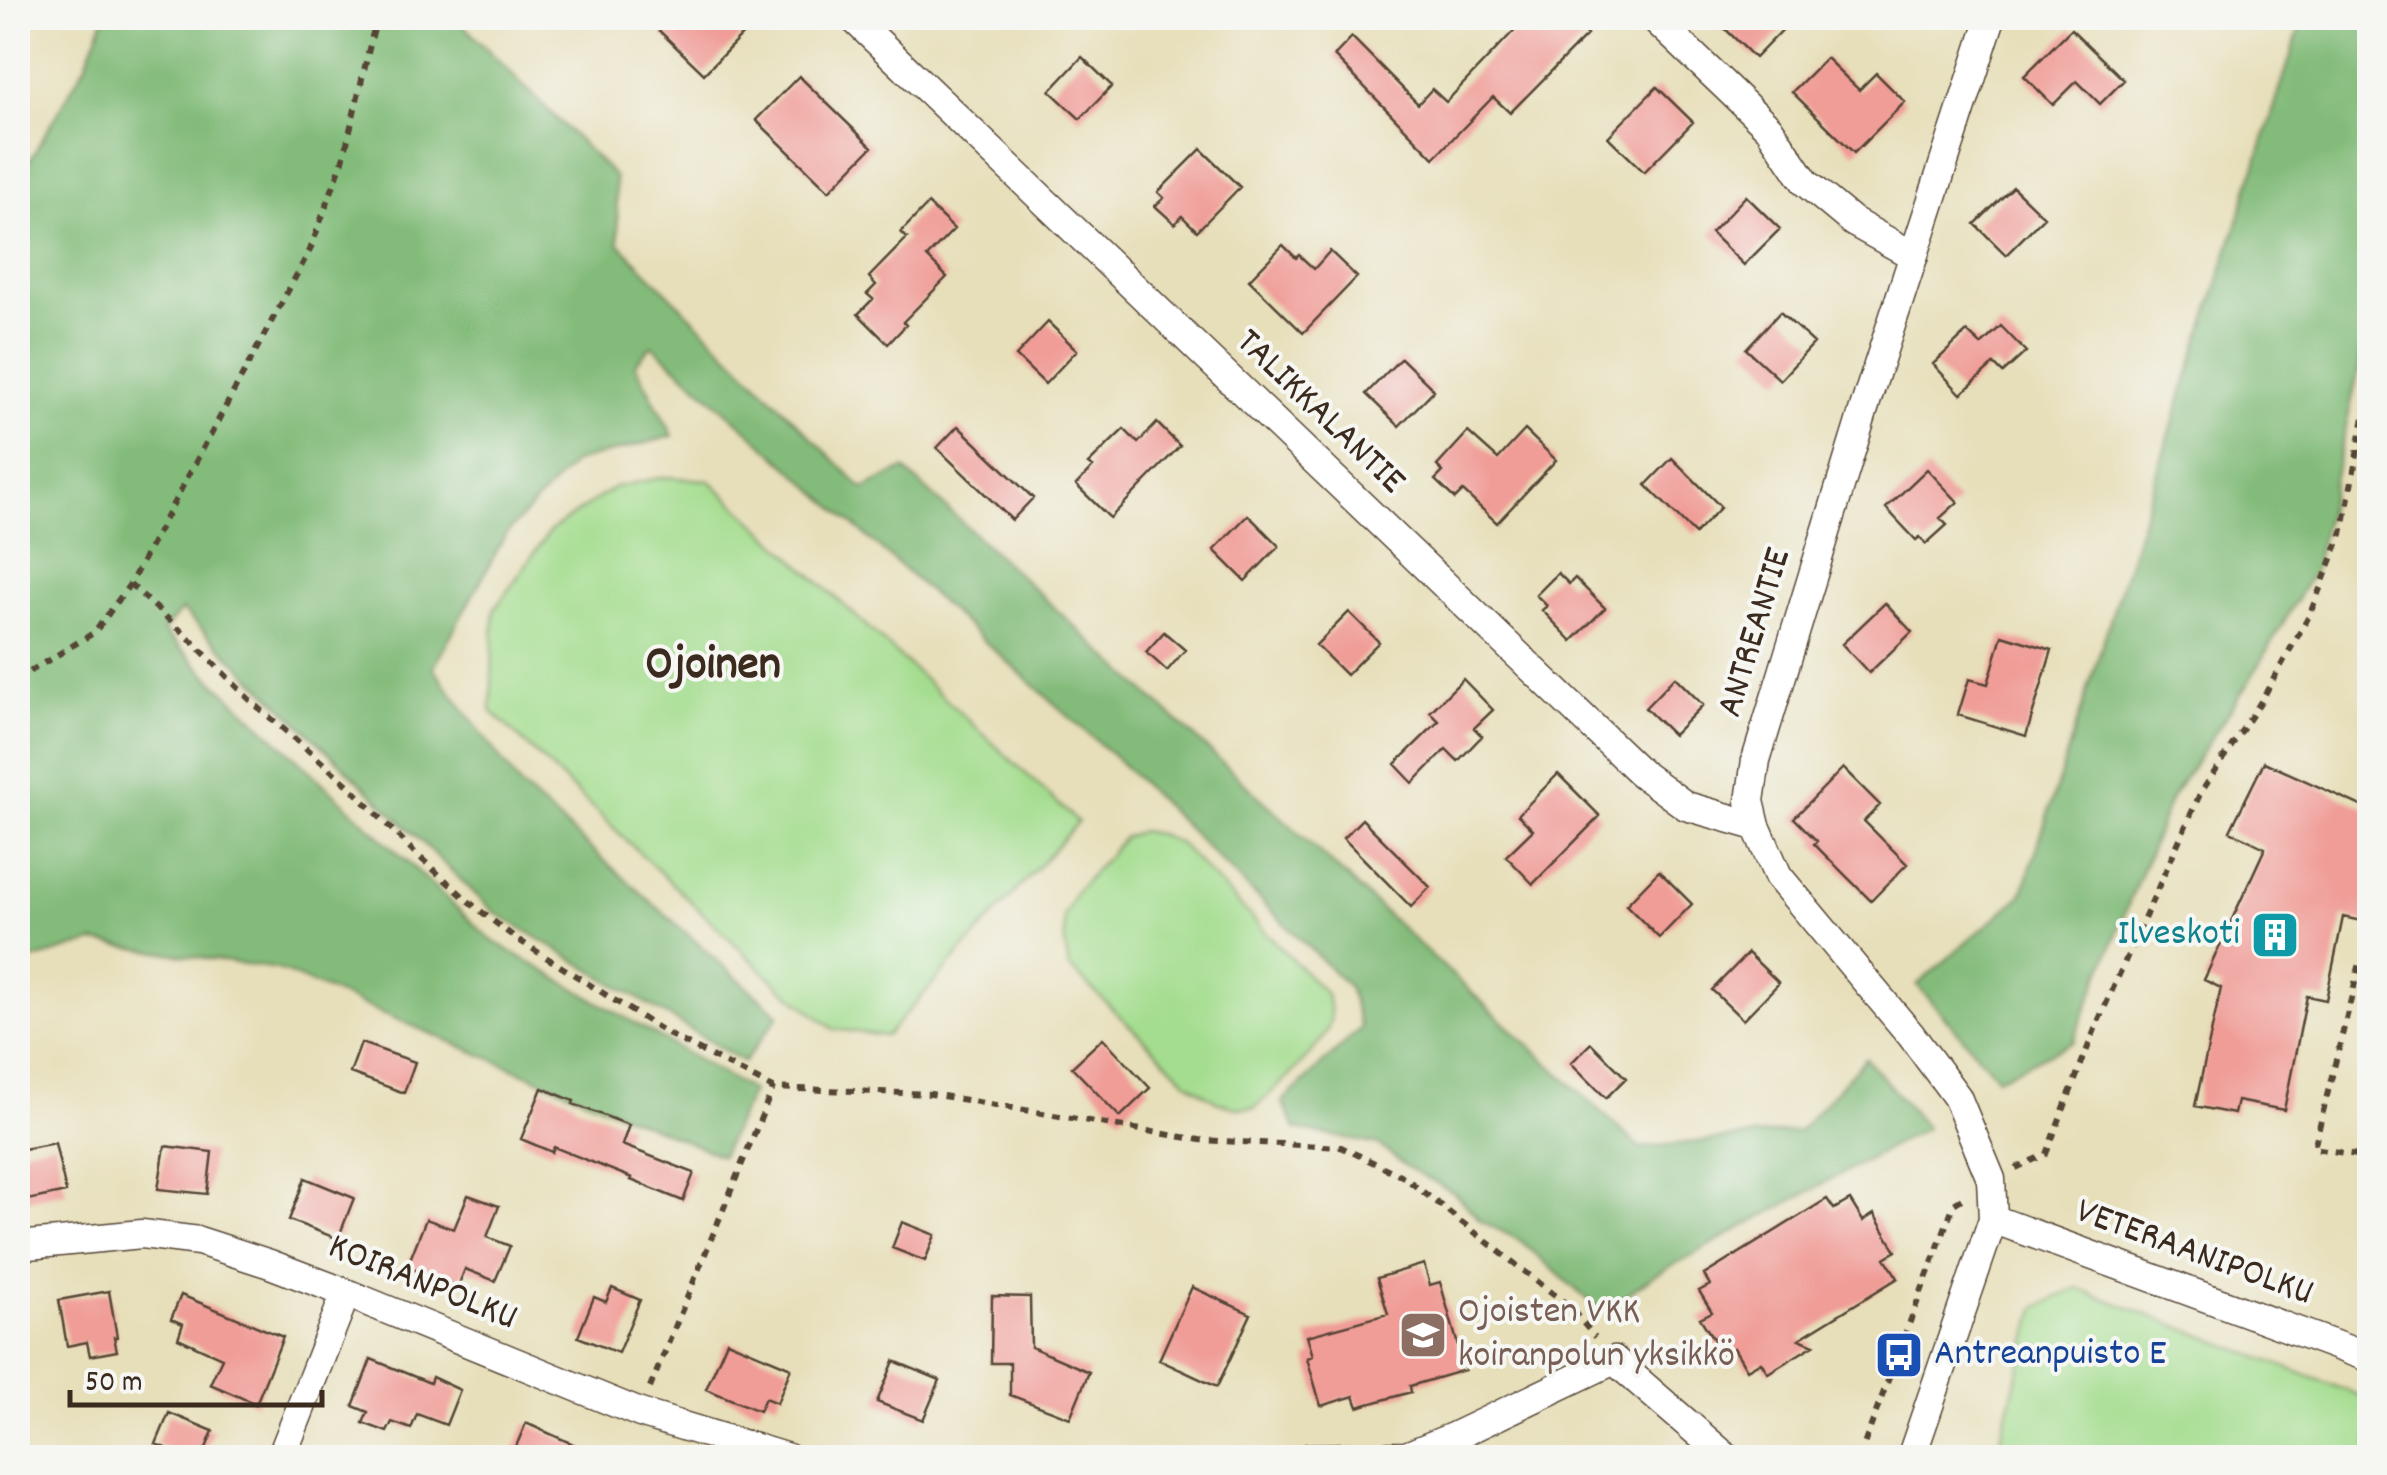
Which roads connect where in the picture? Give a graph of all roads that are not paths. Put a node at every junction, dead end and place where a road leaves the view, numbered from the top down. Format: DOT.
graph roads {
  1 [pos="853,18"];
  2 [pos="1654,18"];
  3 [pos="1990,18"];
  4 [pos="1914,256"];
  5 [pos="1756,826"];
  6 [pos="1992,1220"];
  7 [pos="18,1246"];
  8 [pos="346,1294"];
  9 [pos="2370,1358"];
  10 [pos="1451,1447"];
  11 [pos="281,1458"];
  12 [pos="788,1458"];
  13 [pos="1309,1458"];
  14 [pos="1727,1458"];
  15 [pos="1910,1458"];
  1 -- 5 [label="street, TALIKKALANTIE"];
  2 -- 4 [label="street"];
  3 -- 4 [label="street, ANTREANTIE"];
  4 -- 5 [label="street, ANTREANTIE"];
  5 -- 6 [label="street, ANTREANTIE"];
  6 -- 9 [label="street, VETERAANIPOLKU"];
  6 -- 15 [label="street"];
  7 -- 8 [label="street, KOIRANPOLKU"];
  8 -- 11 [label="street"];
  8 -- 12 [label="street, KOIRANPOLKU"];
  10 -- 13 [label="street"];
  10 -- 14 [label="street"];
}
